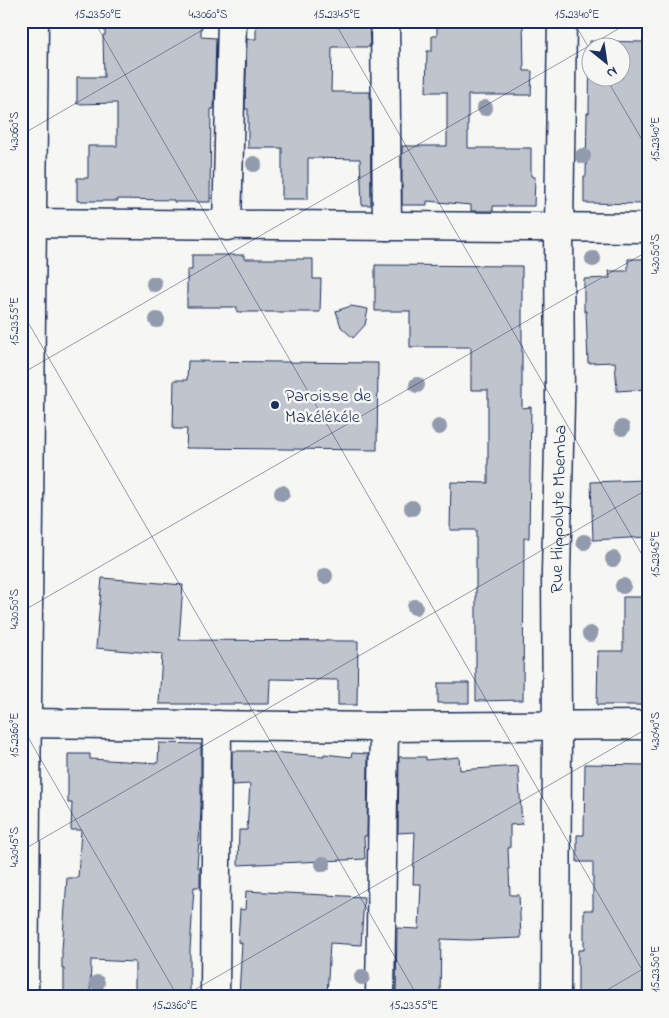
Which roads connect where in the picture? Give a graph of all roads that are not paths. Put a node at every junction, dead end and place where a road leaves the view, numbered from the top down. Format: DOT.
graph roads {
  1 [pos="34,21"];
  2 [pos="232,21"];
  3 [pos="385,21"];
  4 [pos="562,21"];
  5 [pos="26,223"];
  6 [pos="227,226"];
  7 [pos="386,226"];
  8 [pos="559,227"];
  9 [pos="648,228"];
  10 [pos="24,723"];
  11 [pos="217,725"];
  12 [pos="648,725"];
  13 [pos="558,726"];
  14 [pos="384,727"];
  15 [pos="24,997"];
  16 [pos="215,997"];
  17 [pos="380,997"];
  18 [pos="556,997"];
  1 -- 5 [label="street"];
  2 -- 6 [label="street"];
  3 -- 7 [label="street"];
  4 -- 8 [label="street, Rue Hippolyte Mbemba"];
  5 -- 6 [label="street"];
  5 -- 10 [label="street"];
  6 -- 7 [label="street"];
  7 -- 8 [label="street"];
  8 -- 9 [label="street"];
  8 -- 13 [label="street, Rue Hippolyte Mbemba"];
  10 -- 11 [label="street"];
  10 -- 15 [label="street"];
  11 -- 14 [label="street"];
  11 -- 16 [label="street"];
  12 -- 13 [label="street"];
  13 -- 14 [label="street"];
  13 -- 18 [label="street, Rue Hippolyte Mbemba"];
  14 -- 17 [label="street"];
}
